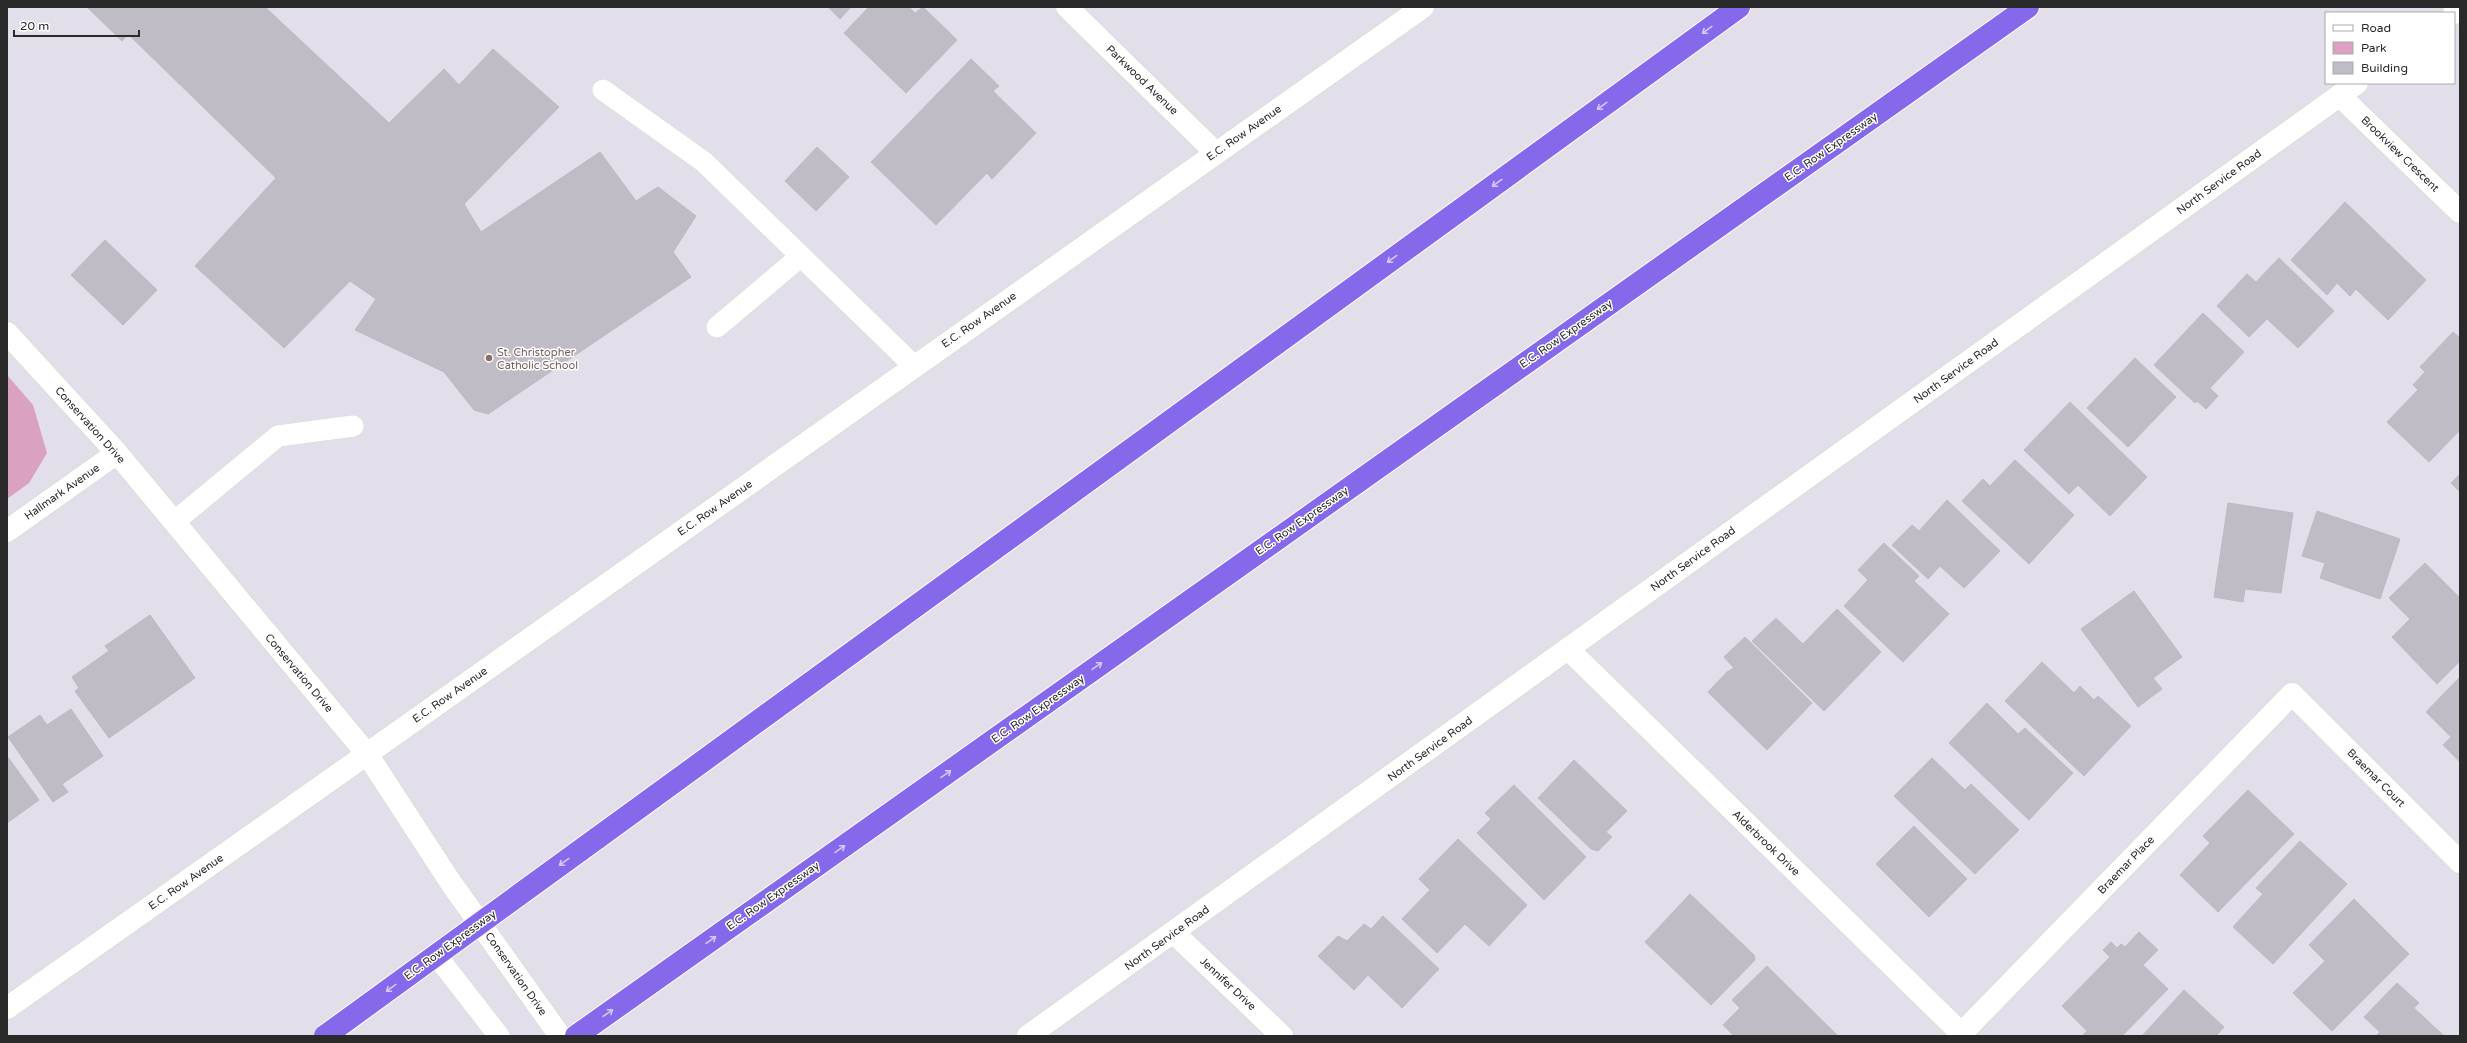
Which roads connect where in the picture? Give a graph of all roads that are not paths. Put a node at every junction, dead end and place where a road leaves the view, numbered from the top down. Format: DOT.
graph roads {
  1 [pos="1067,7"];
  2 [pos="1423,7"];
  3 [pos="1739,7"];
  4 [pos="2028,7"];
  5 [pos="2356,84"];
  6 [pos="603,90"];
  7 [pos="2340,96"];
  8 [pos="1216,153"];
  9 [pos="2460,212"];
  10 [pos="801,256"];
  11 [pos="717,327"];
  12 [pos="7,333"];
  13 [pos="914,366"];
  14 [pos="353,426"];
  15 [pos="117,453"];
  16 [pos="174,522"];
  17 [pos="7,531"];
  18 [pos="1568,649"];
  19 [pos="2292,694"];
  20 [pos="367,754"];
  21 [pos="2460,862"];
  22 [pos="1174,933"];
  23 [pos="436,955"];
  24 [pos="7,1008"];
  25 [pos="1962,1035"];
  26 [pos="325,1036"];
  27 [pos="499,1036"];
  28 [pos="560,1036"];
  29 [pos="576,1036"];
  30 [pos="1028,1036"];
  31 [pos="1282,1036"];
  1 -- 8 [label="street, Parkwood Avenue"];
  2 -- 8 [label="street, E.C. Row Avenue"];
  3 -- 23 [label="highway, E.C. Row Expressway, one-way, bridge"];
  29 -- 4 [label="highway, E.C. Row Expressway, one-way"];
  5 -- 7 [label="street, North Service Road"];
  6 -- 10 [label="lane"];
  7 -- 9 [label="street, Brookview Crescent"];
  7 -- 18 [label="street, North Service Road"];
  8 -- 13 [label="street, E.C. Row Avenue"];
  10 -- 11 [label="lane"];
  10 -- 13 [label="lane"];
  12 -- 15 [label="street, Conservation Drive"];
  13 -- 20 [label="street, E.C. Row Avenue"];
  14 -- 16 [label="lane"];
  15 -- 16 [label="street, Conservation Drive"];
  15 -- 17 [label="street, Hallmark Avenue"];
  16 -- 20 [label="street, Conservation Drive"];
  18 -- 22 [label="street, North Service Road"];
  18 -- 25 [label="street, Alderbrook Drive"];
  19 -- 21 [label="street, Braemar Court"];
  19 -- 25 [label="street, Braemar Place"];
  20 -- 24 [label="street, E.C. Row Avenue"];
  20 -- 28 [label="street, Conservation Drive"];
  22 -- 30 [label="street, North Service Road"];
  22 -- 31 [label="street, Jennifer Drive"];
  23 -- 26 [label="highway, E.C. Row Expressway, one-way, bridge"];
  23 -- 27 [label="lane"];
}
